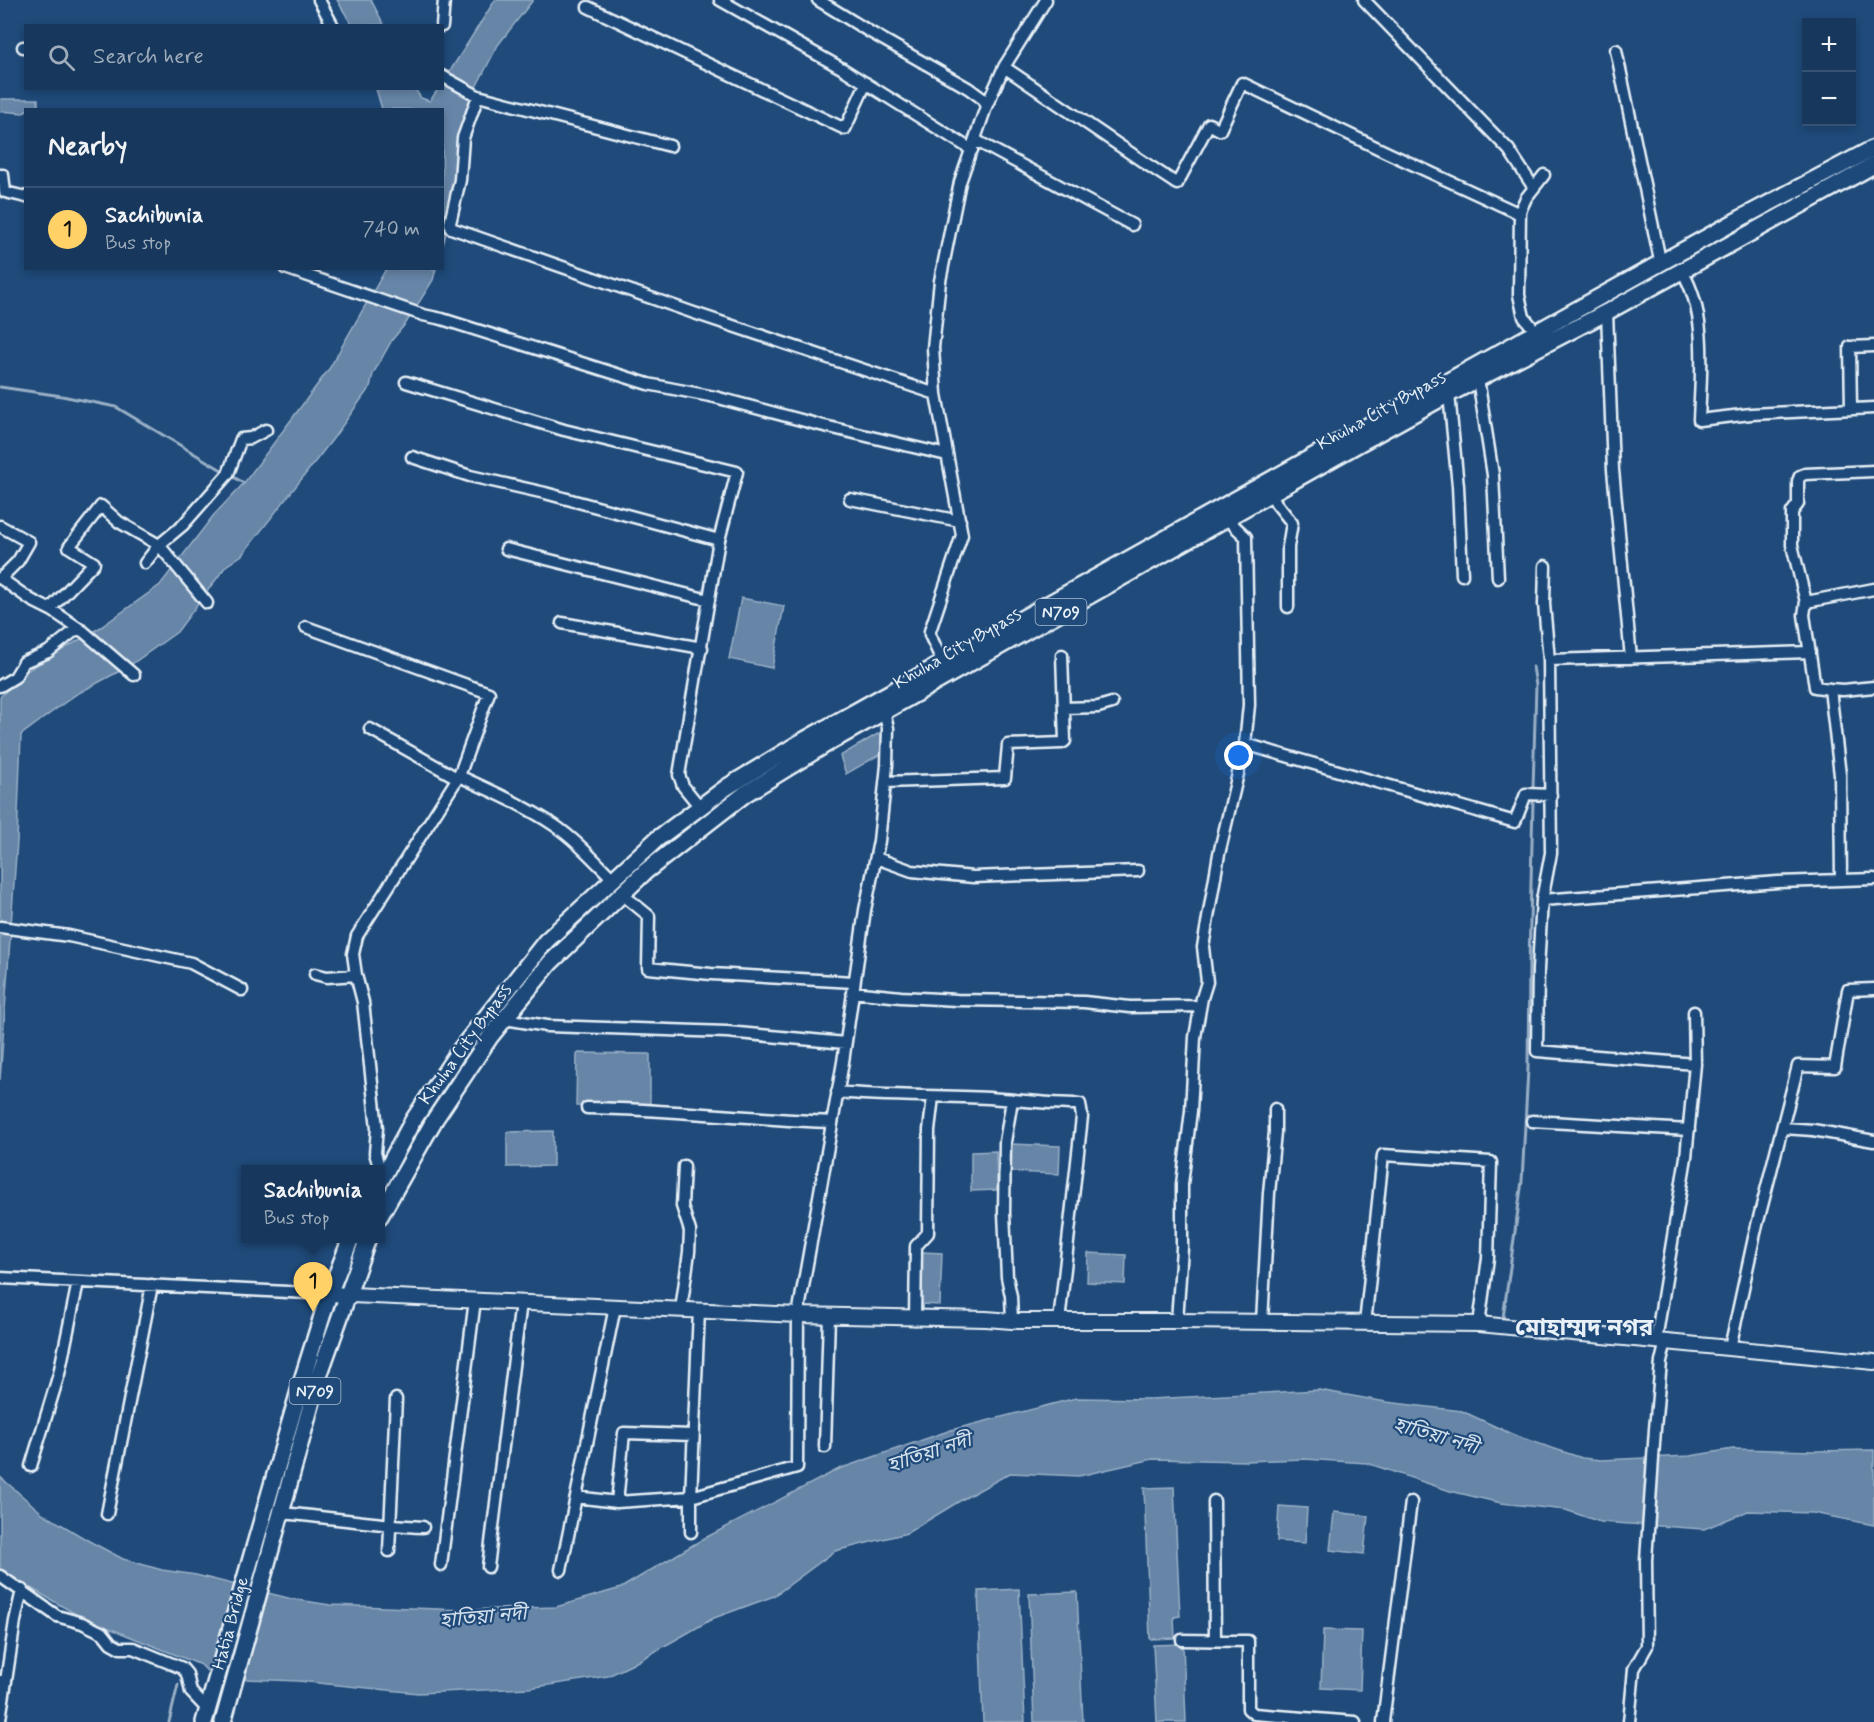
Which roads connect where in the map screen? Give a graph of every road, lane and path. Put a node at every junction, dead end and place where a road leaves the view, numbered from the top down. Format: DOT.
graph roads {
  1 [pos="319,0"];
  2 [pos="444,0"];
  3 [pos="720,0"];
  4 [pos="818,0"];
  5 [pos="1046,0"];
  6 [pos="1364,0"];
  7 [pos="588,7"];
  8 [pos="332,24"];
  9 [pos="442,24"];
  10 [pos="1616,50"];
  11 [pos="1004,67"];
  12 [pos="444,77"];
  13 [pos="866,83"];
  14 [pos="476,95"];
  15 [pos="986,107"];
  16 [pos="974,145"];
  17 [pos="670,146"];
  18 [pos="1874,148"];
  19 [pos="1874,165"];
  20 [pos="0,175"];
  21 [pos="1544,175"];
  22 [pos="1534,188"];
  23 [pos="24,197"];
  24 [pos="1520,214"];
  25 [pos="1132,225"];
  26 [pos="1661,264"];
  27 [pos="291,270"];
  28 [pos="1682,271"];
  29 [pos="1607,312"];
  30 [pos="1537,333"];
  31 [pos="1874,346"];
  32 [pos="1478,379"];
  33 [pos="406,382"];
  34 [pos="936,394"];
  35 [pos="1449,394"];
  36 [pos="1874,408"];
  37 [pos="1851,409"];
  38 [pos="266,430"];
  39 [pos="947,455"];
  40 [pos="412,457"];
  41 [pos="1874,471"];
  42 [pos="1271,494"];
  43 [pos="850,499"];
  44 [pos="1226,518"];
  45 [pos="960,521"];
  46 [pos="0,526"];
  47 [pos="719,540"];
  48 [pos="159,545"];
  49 [pos="506,549"];
  50 [pos="145,563"];
  51 [pos="1545,566"];
  52 [pos="1462,575"];
  53 [pos="1,578"];
  54 [pos="1498,578"];
  55 [pos="1874,589"];
  56 [pos="709,600"];
  57 [pos="206,601"];
  58 [pos="1806,602"];
  59 [pos="1288,607"];
  60 [pos="50,609"];
  61 [pos="562,623"];
  62 [pos="306,627"];
  63 [pos="81,630"];
  64 [pos="702,648"];
  65 [pos="1810,652"];
  66 [pos="1062,655"];
  67 [pos="1631,658"];
  68 [pos="1549,660"];
  69 [pos="943,663"];
  70 [pos="132,673"];
  71 [pos="0,686"];
  72 [pos="1874,687"];
  73 [pos="1830,689"];
  74 [pos="1112,704"];
  75 [pos="1064,708"];
  76 [pos="884,712"];
  77 [pos="370,729"];
  78 [pos="1245,744"];
  79 [pos="458,777"];
  80 [pos="885,782"];
  81 [pos="1551,795"];
  82 [pos="700,807"];
  83 [pos="876,858"];
  84 [pos="1138,871"];
  85 [pos="613,879"];
  86 [pos="1874,879"];
  87 [pos="1841,880"];
  88 [pos="622,894"];
  89 [pos="1542,900"];
  90 [pos="0,927"];
  91 [pos="315,974"];
  92 [pos="356,975"];
  93 [pos="853,987"];
  94 [pos="1874,989"];
  95 [pos="242,990"];
  96 [pos="1200,1006"];
  97 [pos="1694,1012"];
  98 [pos="505,1019"];
  99 [pos="845,1043"];
  100 [pos="1695,1064"];
  101 [pos="837,1092"];
  102 [pos="933,1097"];
  103 [pos="1012,1100"];
  104 [pos="587,1108"];
  105 [pos="1275,1109"];
  106 [pos="1532,1121"];
  107 [pos="831,1122"];
  108 [pos="1783,1128"];
  109 [pos="1689,1130"];
  110 [pos="1874,1141"];
  111 [pos="378,1165"];
  112 [pos="684,1166"];
  113 [pos="385,1168"];
  114 [pos="385,1209"];
  115 [pos="349,1243"];
  116 [pos="367,1243"];
  117 [pos="0,1278"];
  118 [pos="78,1282"];
  119 [pos="152,1285"];
  120 [pos="329,1294"];
  121 [pos="348,1294"];
  122 [pos="476,1300"];
  123 [pos="521,1302"];
  124 [pos="615,1306"];
  125 [pos="681,1310"];
  126 [pos="699,1310"];
  127 [pos="798,1315"];
  128 [pos="829,1316"];
  129 [pos="915,1319"];
  130 [pos="1012,1321"];
  131 [pos="1177,1321"];
  132 [pos="1059,1322"];
  133 [pos="1262,1322"];
  134 [pos="1365,1324"];
  135 [pos="1479,1324"];
  136 [pos="1661,1341"];
  137 [pos="1730,1348"];
  138 [pos="1874,1362"];
  139 [pos="396,1400"];
  140 [pos="693,1435"];
  141 [pos="825,1447"];
  142 [pos="31,1466"];
  143 [pos="576,1497"];
  144 [pos="690,1497"];
  145 [pos="1214,1501"];
  146 [pos="617,1502"];
  147 [pos="1411,1502"];
  148 [pos="280,1513"];
  149 [pos="107,1514"];
  150 [pos="390,1526"];
  151 [pos="423,1527"];
  152 [pos="691,1532"];
  153 [pos="389,1551"];
  154 [pos="441,1565"];
  155 [pos="488,1567"];
  156 [pos="561,1570"];
  157 [pos="0,1576"];
  158 [pos="21,1590"];
  159 [pos="1182,1640"];
  160 [pos="1215,1640"];
  161 [pos="3,1681"];
  162 [pos="1248,1709"];
  163 [pos="206,1712"];
  164 [pos="225,1716"];
  165 [pos="0,1719"];
  166 [pos="1248,1722"];
  167 [pos="1355,1722"];
  168 [pos="1383,1722"];
  169 [pos="1629,1722"];
  1 -- 8 [label="street"];
  2 -- 9 [label="street"];
  3 -- 13 [label="street"];
  4 -- 15 [label="street"];
  5 -- 11 [label="street"];
  6 -- 22 [label="street"];
  7 -- 13 [label="street"];
  10 -- 26 [label="street"];
  11 -- 15 [label="street"];
  11 -- 24 [label="street"];
  12 -- 14 [label="street"];
  13 -- 16 [label="street"];
  14 -- 17 [label="street"];
  14 -- 34 [label="street"];
  15 -- 16 [label="street"];
  16 -- 25 [label="street"];
  16 -- 34 [label="street"];
  18 -- 26 [label="highway, Khulna City Bypass / N709"];
  19 -- 28 [label="highway, Khulna City Bypass / N709"];
  20 -- 23 [label="street"];
  21 -- 22 [label="street"];
  22 -- 24 [label="street"];
  24 -- 30 [label="street"];
  26 -- 30 [label="highway, Khulna City Bypass / N709"];
  27 -- 39 [label="street"];
  28 -- 29 [label="highway, Khulna City Bypass / N709"];
  28 -- 37 [label="street"];
  29 -- 32 [label="highway, Khulna City Bypass / N709"];
  29 -- 67 [label="street"];
  30 -- 69 [label="highway, Khulna City Bypass / N709"];
  31 -- 37 [label="street"];
  32 -- 35 [label="highway, Khulna City Bypass / N709"];
  32 -- 54 [label="street"];
  33 -- 47 [label="street"];
  34 -- 39 [label="street"];
  35 -- 42 [label="highway, Khulna City Bypass / N709"];
  35 -- 52 [label="street"];
  36 -- 37 [label="street"];
  38 -- 48 [label="street"];
  39 -- 45 [label="street"];
  40 -- 47 [label="street"];
  41 -- 58 [label="street"];
  42 -- 44 [label="highway, Khulna City Bypass / N709"];
  42 -- 59 [label="street"];
  43 -- 45 [label="street"];
  44 -- 76 [label="highway, Khulna City Bypass / N709"];
  44 -- 78 [label="street"];
  45 -- 69 [label="street"];
  46 -- 53 [label="street"];
  47 -- 56 [label="street"];
  48 -- 50 [label="street"];
  48 -- 57 [label="street"];
  48 -- 60 [label="street"];
  49 -- 56 [label="street"];
  51 -- 68 [label="street"];
  53 -- 60 [label="street"];
  55 -- 58 [label="street"];
  56 -- 64 [label="street"];
  58 -- 65 [label="street"];
  60 -- 63 [label="street"];
  61 -- 64 [label="street"];
  62 -- 79 [label="street"];
  63 -- 70 [label="street"];
  63 -- 71 [label="street"];
  64 -- 82 [label="street"];
  65 -- 67 [label="street"];
  65 -- 73 [label="street"];
  66 -- 75 [label="street"];
  67 -- 68 [label="street"];
  68 -- 81 [label="street"];
  69 -- 82 [label="highway, Khulna City Bypass / N709"];
  72 -- 73 [label="street"];
  73 -- 87 [label="street"];
  74 -- 75 [label="street"];
  75 -- 80 [label="street"];
  76 -- 80 [label="street"];
  76 -- 88 [label="highway, Khulna City Bypass / N709"];
  77 -- 79 [label="street"];
  78 -- 81 [label="street"];
  78 -- 96 [label="street"];
  79 -- 85 [label="street"];
  79 -- 92 [label="street"];
  80 -- 83 [label="street"];
  81 -- 89 [label="street"];
  82 -- 85 [label="highway, Khulna City Bypass / N709"];
  83 -- 84 [label="street"];
  83 -- 93 [label="street"];
  85 -- 113 [label="highway, Khulna City Bypass / N709"];
  86 -- 87 [label="street"];
  87 -- 89 [label="street"];
  88 -- 93 [label="street"];
  88 -- 98 [label="highway, Khulna City Bypass / N709"];
  89 -- 100 [label="street"];
  90 -- 95 [label="street"];
  91 -- 92 [label="street"];
  92 -- 111 [label="street"];
  93 -- 96 [label="street"];
  93 -- 99 [label="street"];
  94 -- 108 [label="street"];
  96 -- 131 [label="street"];
  97 -- 100 [label="street"];
  98 -- 99 [label="street"];
  98 -- 114 [label="highway, Khulna City Bypass / N709"];
  99 -- 101 [label="street"];
  100 -- 109 [label="street"];
  101 -- 102 [label="street"];
  101 -- 107 [label="street"];
  102 -- 103 [label="street"];
  102 -- 129 [label="street"];
  103 -- 130 [label="street"];
  103 -- 132 [label="street"];
  104 -- 107 [label="street"];
  105 -- 133 [label="street"];
  106 -- 109 [label="street"];
  107 -- 127 [label="street"];
  108 -- 110 [label="street"];
  108 -- 137 [label="street"];
  109 -- 136 [label="street"];
  112 -- 125 [label="street"];
  115 -- 120 [label="highway, N709"];
  116 -- 121 [label="highway, N709"];
  117 -- 118 [label="street"];
  118 -- 119 [label="street"];
  118 -- 142 [label="street"];
  119 -- 120 [label="street"];
  119 -- 149 [label="street"];
  120 -- 121 [label="main road"];
  120 -- 163 [label="highway, Hatia Bridge / N709"];
  121 -- 122 [label="main road"];
  121 -- 148 [label="highway, N709"];
  122 -- 123 [label="main road"];
  122 -- 154 [label="street"];
  123 -- 124 [label="main road"];
  123 -- 155 [label="street"];
  124 -- 125 [label="main road"];
  124 -- 143 [label="street"];
  125 -- 126 [label="main road"];
  126 -- 127 [label="main road"];
  126 -- 140 [label="street"];
  127 -- 128 [label="main road"];
  127 -- 144 [label="street"];
  128 -- 129 [label="main road"];
  128 -- 141 [label="street"];
  129 -- 130 [label="main road"];
  130 -- 132 [label="main road"];
  131 -- 132 [label="main road"];
  131 -- 133 [label="main road"];
  133 -- 134 [label="main road"];
  134 -- 135 [label="main road"];
  134 -- 135 [label="street"];
  135 -- 136 [label="main road"];
  136 -- 137 [label="main road"];
  136 -- 169 [label="street"];
  137 -- 138 [label="main road"];
  139 -- 150 [label="street"];
  140 -- 144 [label="street"];
  140 -- 146 [label="street"];
  143 -- 146 [label="street"];
  143 -- 156 [label="street"];
  144 -- 146 [label="street"];
  144 -- 152 [label="street"];
  145 -- 160 [label="street"];
  147 -- 168 [label="street"];
  148 -- 150 [label="street"];
  148 -- 164 [label="highway, Hatia Bridge / N709"];
  150 -- 151 [label="street"];
  150 -- 153 [label="street"];
  157 -- 158 [label="street"];
  158 -- 161 [label="street"];
  158 -- 163 [label="street"];
  159 -- 160 [label="street"];
  160 -- 162 [label="street"];
  161 -- 165 [label="street"];
  162 -- 166 [label="street"];
  162 -- 167 [label="street"];
}
